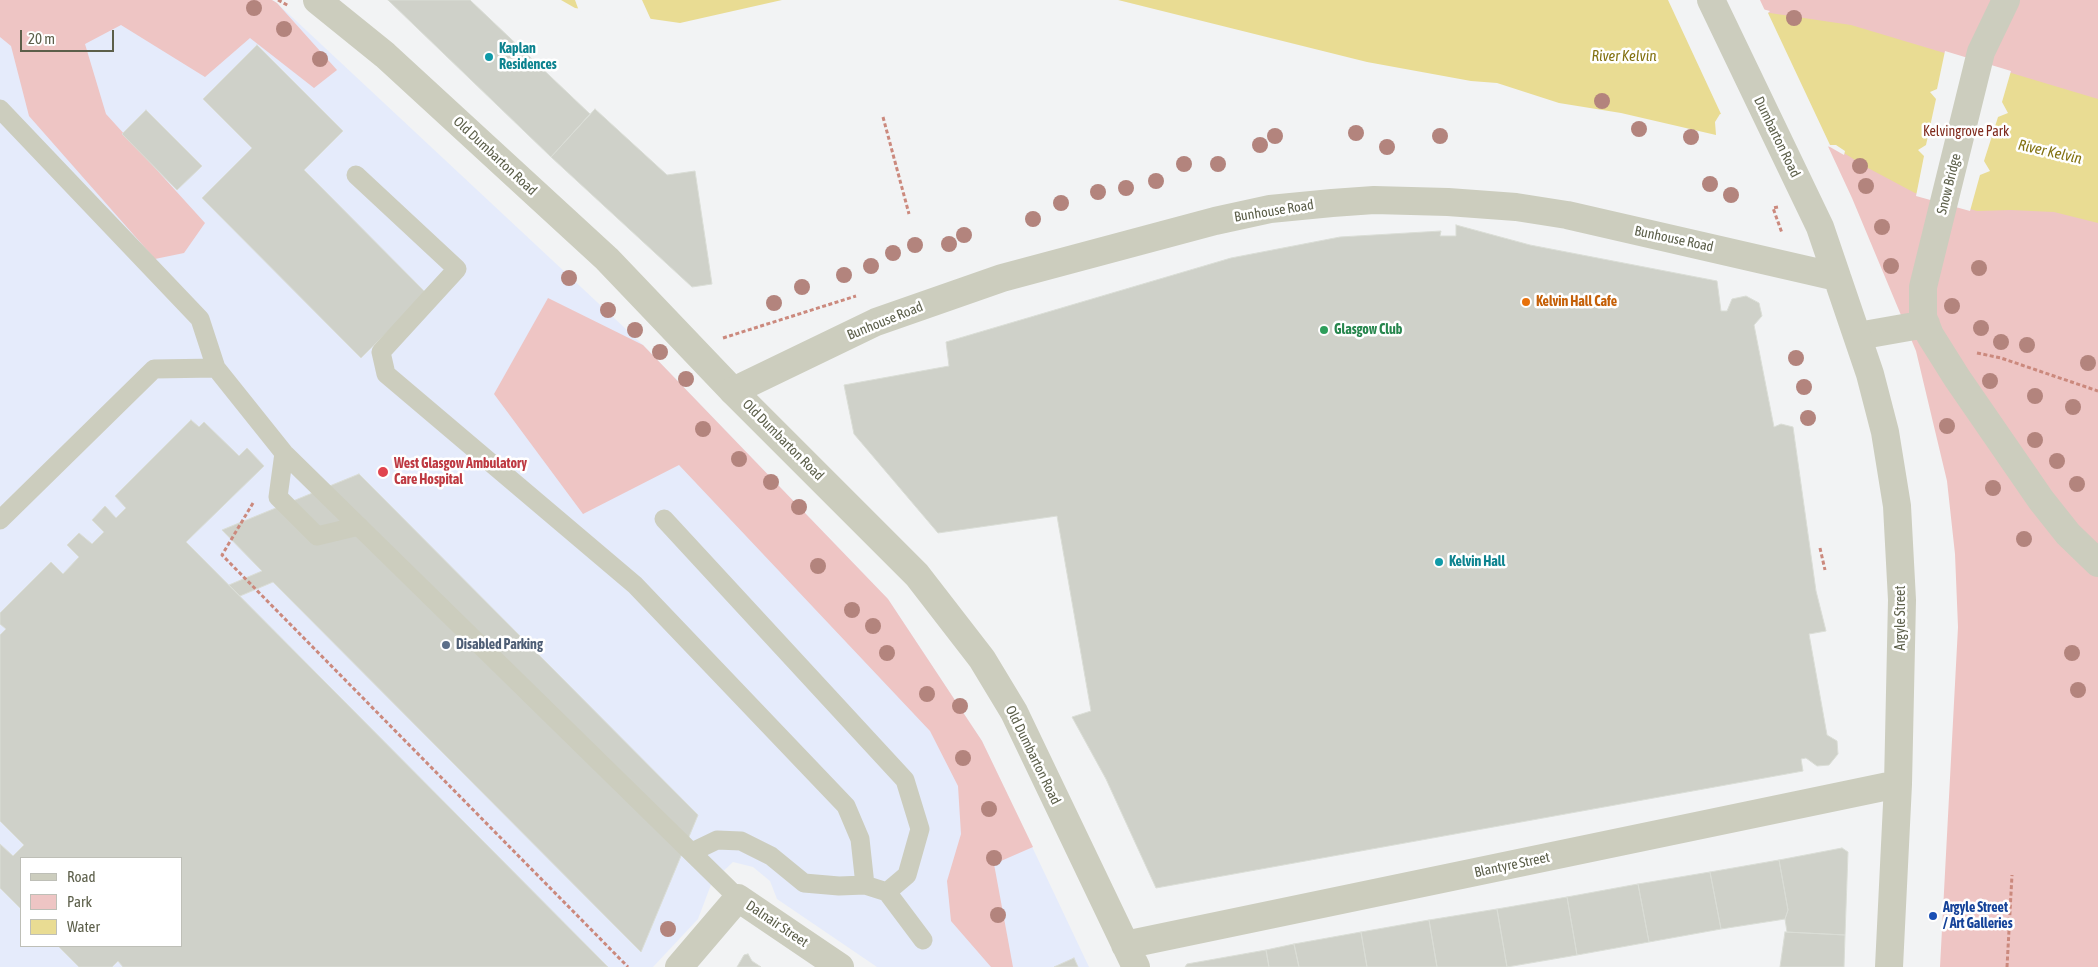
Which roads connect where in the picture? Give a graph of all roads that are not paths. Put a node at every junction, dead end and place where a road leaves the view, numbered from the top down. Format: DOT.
graph roads {
  1 [pos="317,0"];
  2 [pos="1711,0"];
  3 [pos="2006,0"];
  4 [pos="0,109"];
  5 [pos="356,175"];
  6 [pos="1837,277"];
  7 [pos="1926,324"];
  8 [pos="1858,336"];
  9 [pos="216,368"];
  10 [pos="733,391"];
  11 [pos="284,452"];
  12 [pos="664,519"];
  13 [pos="0,520"];
  14 [pos="360,526"];
  15 [pos="2098,563"];
  16 [pos="1898,784"];
  17 [pos="692,852"];
  18 [pos="865,885"];
  19 [pos="887,892"];
  20 [pos="738,898"];
  21 [pos="924,940"];
  22 [pos="1130,956"];
  23 [pos="679,967"];
  24 [pos="840,967"];
  25 [pos="1889,967"];
  1 -- 10 [label="street, Old Dumbarton Road"];
  2 -- 6 [label="street, Dumbarton Road"];
  3 -- 7 [label="street, Snow Bridge"];
  4 -- 9 [label="lane"];
  5 -- 18 [label="lane"];
  6 -- 8 [label="street, Argyle Street"];
  6 -- 10 [label="street, Bunhouse Road"];
  7 -- 8 [label="street"];
  7 -- 15 [label="street, Snow Bridge"];
  8 -- 16 [label="street, Argyle Street"];
  9 -- 11 [label="lane"];
  9 -- 13 [label="lane"];
  10 -- 22 [label="street, Old Dumbarton Road"];
  11 -- 14 [label="lane"];
  11 -- 14 [label="lane"];
  12 -- 19 [label="lane"];
  14 -- 17 [label="lane"];
  16 -- 22 [label="street, Blantyre Street"];
  16 -- 25 [label="street, Argyle Street"];
  17 -- 18 [label="lane"];
  17 -- 20 [label="lane"];
  18 -- 19 [label="lane"];
  19 -- 21 [label="lane"];
  20 -- 23 [label="street"];
  20 -- 24 [label="street, Dalnair Street"];
}
